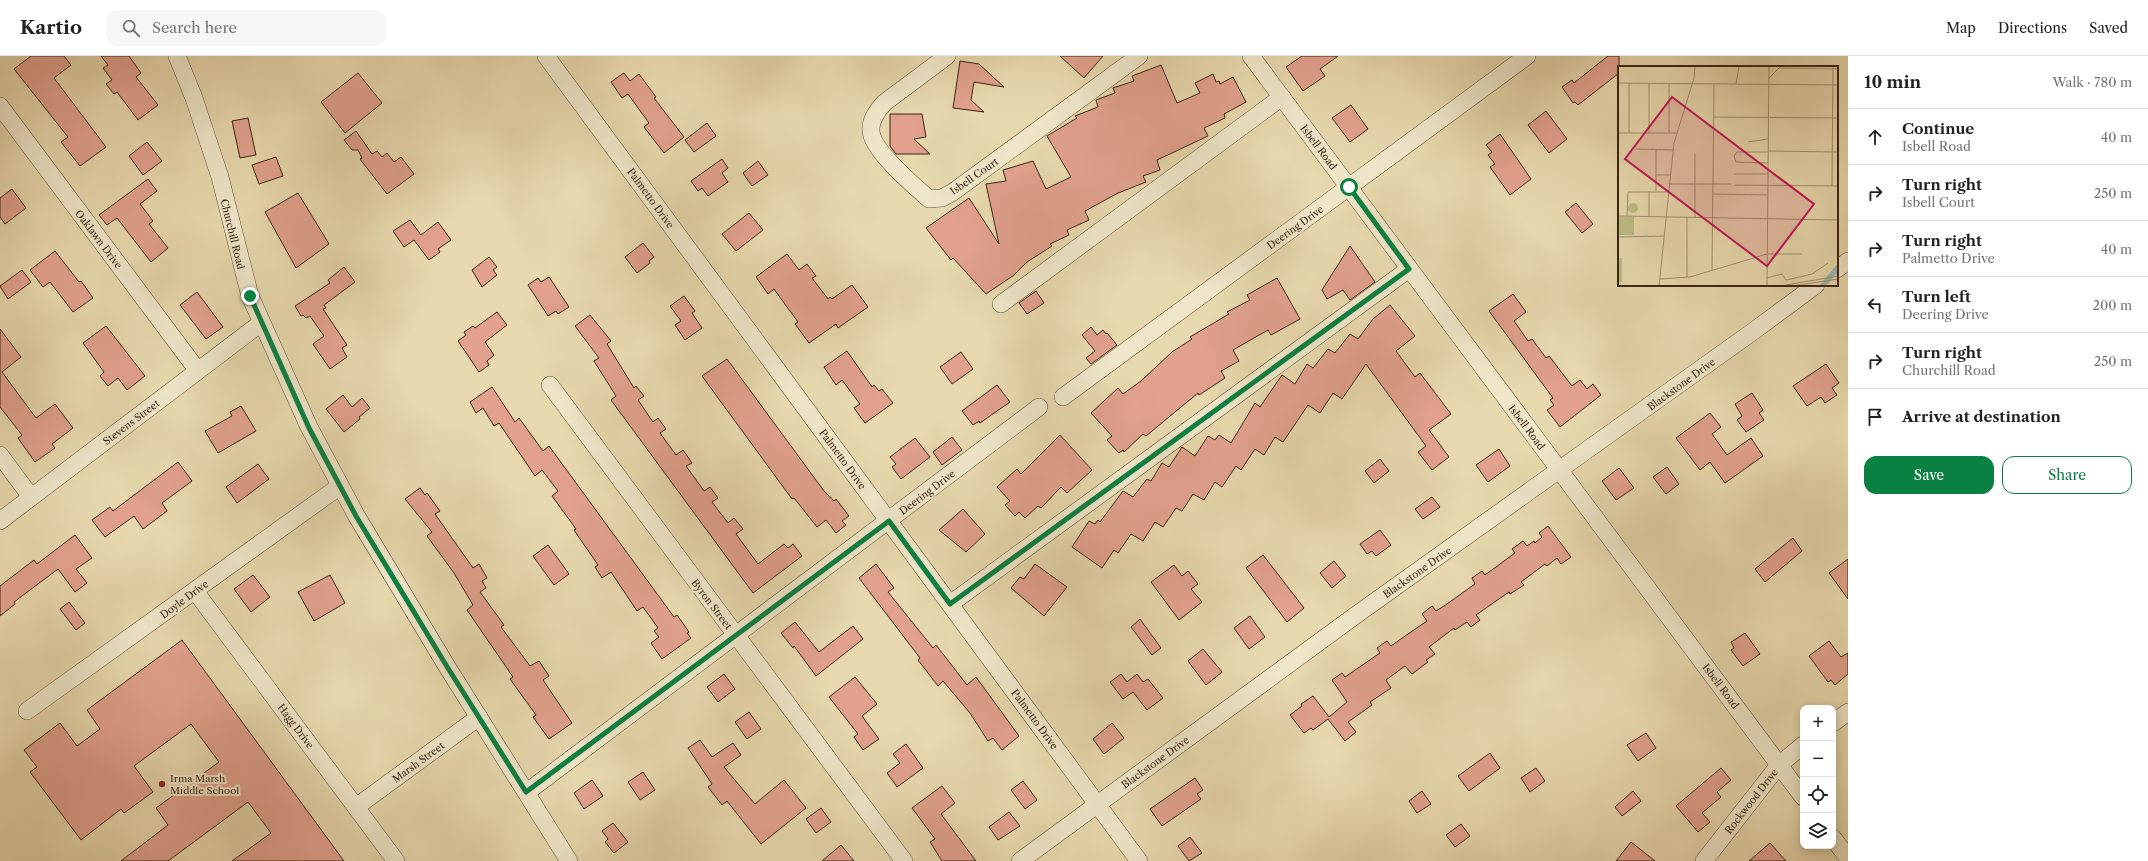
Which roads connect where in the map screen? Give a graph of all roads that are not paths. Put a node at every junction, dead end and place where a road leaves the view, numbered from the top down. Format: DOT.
graph roads {
  1 [pos="177,56"];
  2 [pos="546,56"];
  3 [pos="947,56"];
  4 [pos="1139,56"];
  5 [pos="1251,56"];
  6 [pos="1527,56"];
  7 [pos="1282,97"];
  8 [pos="0,106"];
  9 [pos="1349,187"];
  10 [pos="1848,261"];
  11 [pos="1838,268"];
  12 [pos="1409,269"];
  13 [pos="1815,286"];
  14 [pos="1001,304"];
  15 [pos="261,323"];
  16 [pos="198,371"];
  17 [pos="550,385"];
  18 [pos="1063,397"];
  19 [pos="1038,407"];
  20 [pos="0,456"];
  21 [pos="1560,470"];
  22 [pos="340,486"];
  23 [pos="31,497"];
  24 [pos="0,521"];
  25 [pos="889,521"];
  26 [pos="195,591"];
  27 [pos="950,604"];
  28 [pos="736,635"];
  29 [pos="27,711"];
  30 [pos="1848,712"];
  31 [pos="479,717"];
  32 [pos="1836,721"];
  33 [pos="1800,748"];
  34 [pos="1779,765"];
  35 [pos="526,792"];
  36 [pos="1800,793"];
  37 [pos="1097,804"];
  38 [pos="356,807"];
  39 [pos="1836,842"];
  40 [pos="1848,858"];
  41 [pos="396,861"];
  42 [pos="569,861"];
  43 [pos="904,861"];
  44 [pos="1020,861"];
  45 [pos="1139,861"];
  46 [pos="1704,861"];
  1 -- 15 [label="street, Churchill Road"];
  2 -- 25 [label="street, Palmetto Drive"];
  3 -- 4 [label="street, Isbell Court"];
  5 -- 7 [label="street, Isbell Road"];
  6 -- 9 [label="street, Deering Drive"];
  7 -- 9 [label="street, Isbell Road"];
  7 -- 14 [label="street"];
  8 -- 16 [label="street, Oaklawn Drive"];
  9 -- 12 [label="street, Isbell Road"];
  9 -- 18 [label="street, Deering Drive"];
  10 -- 11 [label="street"];
  12 -- 21 [label="street, Isbell Road"];
  12 -- 27 [label="street"];
  13 -- 21 [label="street, Blackstone Drive"];
  15 -- 16 [label="street, Stevens Street"];
  15 -- 22 [label="street, Churchill Road"];
  16 -- 23 [label="street, Stevens Street"];
  17 -- 28 [label="street, Byron Street"];
  19 -- 25 [label="street, Deering Drive"];
  20 -- 23 [label="street"];
  21 -- 34 [label="street, Isbell Road"];
  21 -- 37 [label="street, Blackstone Drive"];
  22 -- 26 [label="street, Doyle Drive"];
  22 -- 31 [label="street, Churchill Road"];
  23 -- 24 [label="street, Stevens Street"];
  25 -- 27 [label="street, Palmetto Drive"];
  25 -- 28 [label="street, Deering Drive"];
  26 -- 29 [label="street, Doyle Drive"];
  26 -- 38 [label="street, Hagg Drive"];
  27 -- 37 [label="street, Palmetto Drive"];
  28 -- 35 [label="street, Deering Drive"];
  28 -- 43 [label="street, Byron Street"];
  30 -- 32 [label="street"];
  31 -- 35 [label="street, Churchill Road"];
  31 -- 38 [label="street, Marsh Street"];
  33 -- 34 [label="street, Rockwood Drive"];
  34 -- 36 [label="street, Isbell Road"];
  34 -- 46 [label="street, Rockwood Drive"];
  35 -- 42 [label="street, Churchill Road"];
  37 -- 44 [label="street, Blackstone Drive"];
  37 -- 45 [label="street, Palmetto Drive"];
  38 -- 41 [label="street, Hagg Drive"];
  39 -- 40 [label="street"];
}
